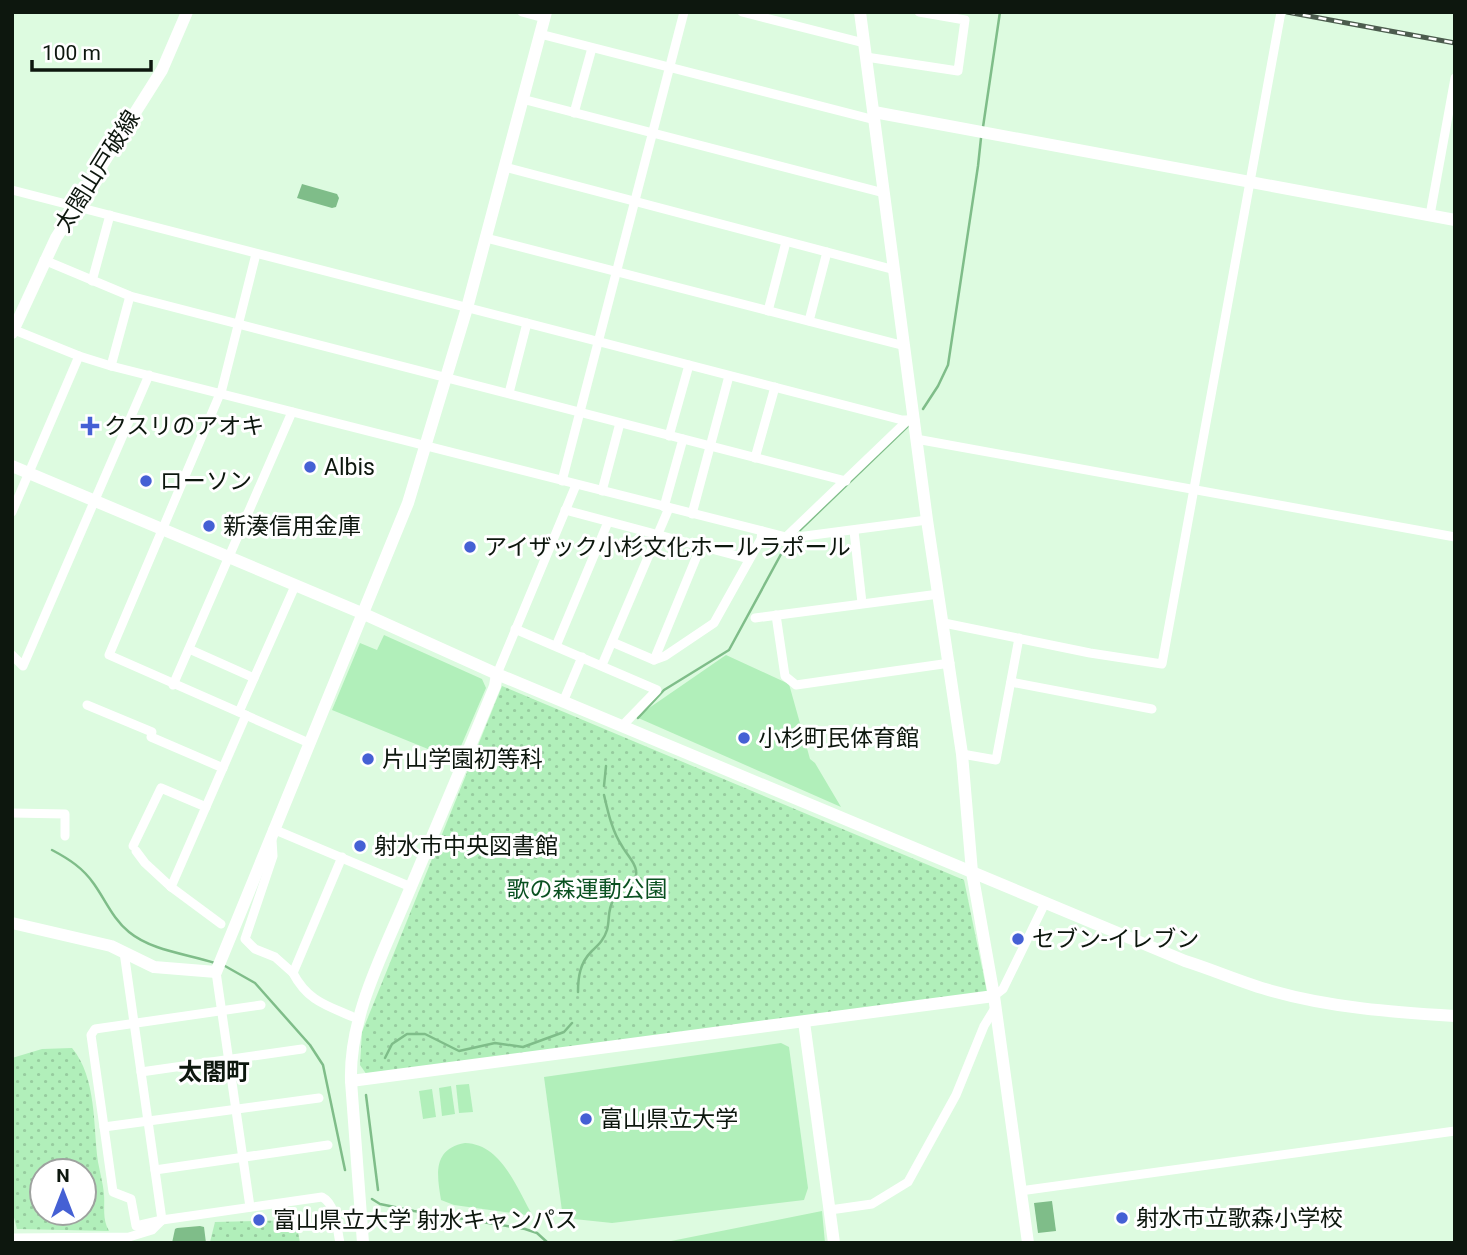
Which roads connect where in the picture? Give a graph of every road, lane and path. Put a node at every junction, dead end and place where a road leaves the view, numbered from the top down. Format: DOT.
graph roads {
  1 [pos="187,12"];
  2 [pos="522,12"];
  3 [pos="684,12"];
  4 [pos="742,12"];
  5 [pos="860,12"];
  6 [pos="919,12"];
  7 [pos="1281,12"];
  8 [pos="545,15"];
  9 [pos="540,34"];
  10 [pos="864,43"];
  11 [pos="592,48"];
  12 [pos="866,57"];
  13 [pos="670,68"];
  14 [pos="1455,78"];
  15 [pos="522,99"];
  16 [pos="575,113"];
  17 [pos="875,116"];
  18 [pos="653,133"];
  19 [pos="505,167"];
  20 [pos="1249,181"];
  21 [pos="12,190"];
  22 [pos="884,193"];
  23 [pos="634,203"];
  24 [pos="76,206"];
  25 [pos="110,215"];
  26 [pos="1430,215"];
  27 [pos="1455,220"];
  28 [pos="486,238"];
  29 [pos="786,242"];
  30 [pos="827,253"];
  31 [pos="256,254"];
  32 [pos="44,260"];
  33 [pos="895,270"];
  34 [pos="616,272"];
  35 [pos="92,281"];
  36 [pos="130,296"];
  37 [pos="467,308"];
  38 [pos="768,311"];
  39 [pos="809,321"];
  40 [pos="527,323"];
  41 [pos="239,324"];
  42 [pos="13,331"];
  43 [pos="598,342"];
  44 [pos="905,346"];
  45 [pos="79,356"];
  46 [pos="689,365"];
  47 [pos="111,366"];
  48 [pos="149,375"];
  49 [pos="729,376"];
  50 [pos="446,378"];
  51 [pos="775,387"];
  52 [pos="509,393"];
  53 [pos="219,394"];
  54 [pos="292,412"];
  55 [pos="580,412"];
  56 [pos="912,420"];
  57 [pos="620,423"];
  58 [pos="669,436"];
  59 [pos="682,439"];
  60 [pos="916,439"];
  61 [pos="426,446"];
  62 [pos="709,446"];
  63 [pos="755,458"];
  64 [pos="12,466"];
  65 [pos="29,473"];
  66 [pos="562,481"];
  67 [pos="846,481"];
  68 [pos="576,485"];
  69 [pos="1193,490"];
  70 [pos="602,491"];
  71 [pos="95,501"];
  72 [pos="667,508"];
  73 [pos="565,510"];
  74 [pos="12,512"];
  75 [pos="692,514"];
  76 [pos="927,520"];
  77 [pos="608,522"];
  78 [pos="161,530"];
  79 [pos="762,531"];
  80 [pos="854,531"];
  81 [pos="658,536"];
  82 [pos="786,537"];
  83 [pos="1455,537"];
  84 [pos="701,546"];
  85 [pos="227,558"];
  86 [pos="750,559"];
  87 [pos="295,586"];
  88 [pos="939,594"];
  89 [pos="862,603"];
  90 [pos="364,614"];
  91 [pos="776,615"];
  92 [pos="755,618"];
  93 [pos="944,623"];
  94 [pos="515,629"];
  95 [pos="1019,638"];
  96 [pos="612,642"];
  97 [pos="556,646"];
  98 [pos="189,649"];
  99 [pos="12,655"];
  100 [pos="582,657"];
  101 [pos="654,660"];
  102 [pos="950,663"];
  103 [pos="602,666"];
  104 [pos="497,674"];
  105 [pos="254,678"];
  106 [pos="1011,682"];
  107 [pos="173,685"];
  108 [pos="563,702"];
  109 [pos="87,705"];
  110 [pos="1152,709"];
  111 [pos="243,714"];
  112 [pos="623,725"];
  113 [pos="309,743"];
  114 [pos="962,754"];
  115 [pos="223,768"];
  116 [pos="206,807"];
  117 [pos="12,813"];
  118 [pos="273,832"];
  119 [pos="65,836"];
  120 [pos="342,858"];
  121 [pos="972,872"];
  122 [pos="171,887"];
  123 [pos="411,887"];
  124 [pos="1045,903"];
  125 [pos="12,923"];
  126 [pos="221,925"];
  127 [pos="124,952"];
  128 [pos="218,966"];
  129 [pos="293,973"];
  130 [pos="994,1002"];
  131 [pos="261,1005"];
  132 [pos="222,1011"];
  133 [pos="1455,1016"];
  134 [pos="359,1017"];
  135 [pos="804,1022"];
  136 [pos="134,1024"];
  137 [pos="302,1049"];
  138 [pos="229,1060"];
  139 [pos="141,1072"];
  140 [pos="351,1081"];
  141 [pos="319,1098"];
  142 [pos="236,1108"];
  143 [pos="148,1121"];
  144 [pos="104,1127"];
  145 [pos="1455,1131"];
  146 [pos="328,1145"];
  147 [pos="243,1157"];
  148 [pos="155,1170"];
  149 [pos="1020,1191"];
  150 [pos="250,1207"];
  151 [pos="830,1210"];
  152 [pos="162,1220"];
  153 [pos="12,1238"];
  154 [pos="340,1243"];
  155 [pos="363,1243"];
  156 [pos="834,1243"];
  157 [pos="1028,1243"];
  1 -- 24 [label="street, 太閤山戸破線"];
  2 -- 8 [label="street"];
  3 -- 13 [label="street"];
  4 -- 10 [label="street"];
  5 -- 10 [label="street"];
  6 -- 12 [label="street"];
  7 -- 20 [label="street"];
  8 -- 9 [label="street"];
  9 -- 11 [label="street"];
  9 -- 15 [label="street"];
  10 -- 12 [label="street"];
  11 -- 13 [label="street"];
  11 -- 16 [label="street"];
  12 -- 17 [label="street"];
  13 -- 17 [label="street"];
  13 -- 18 [label="street"];
  14 -- 26 [label="street"];
  15 -- 16 [label="street"];
  15 -- 19 [label="street"];
  16 -- 18 [label="street"];
  17 -- 20 [label="street"];
  17 -- 22 [label="street"];
  18 -- 22 [label="street"];
  18 -- 23 [label="street"];
  19 -- 23 [label="street"];
  19 -- 28 [label="street"];
  20 -- 26 [label="street"];
  20 -- 69 [label="street"];
  21 -- 24 [label="street"];
  22 -- 33 [label="street"];
  23 -- 29 [label="street"];
  23 -- 34 [label="street"];
  24 -- 25 [label="street"];
  24 -- 32 [label="street, 太閤山戸破線"];
  25 -- 31 [label="street"];
  25 -- 35 [label="street"];
  26 -- 27 [label="street"];
  28 -- 34 [label="street"];
  28 -- 37 [label="street"];
  29 -- 30 [label="street"];
  29 -- 38 [label="street"];
  30 -- 33 [label="street"];
  30 -- 39 [label="street"];
  31 -- 37 [label="street"];
  31 -- 41 [label="street"];
  32 -- 35 [label="street"];
  32 -- 42 [label="street, 太閤山戸破線"];
  33 -- 44 [label="street"];
  34 -- 38 [label="street"];
  34 -- 43 [label="street"];
  35 -- 36 [label="street"];
  36 -- 41 [label="street"];
  36 -- 47 [label="street"];
  37 -- 40 [label="street"];
  37 -- 50 [label="street"];
  38 -- 39 [label="street"];
  39 -- 44 [label="street"];
  40 -- 43 [label="street"];
  40 -- 52 [label="street"];
  41 -- 50 [label="street"];
  41 -- 53 [label="street"];
  42 -- 45 [label="street"];
  43 -- 46 [label="street"];
  43 -- 55 [label="street"];
  44 -- 56 [label="street"];
  45 -- 47 [label="street"];
  45 -- 65 [label="street"];
  46 -- 49 [label="street"];
  46 -- 58 [label="street"];
  47 -- 48 [label="street"];
  48 -- 53 [label="street"];
  48 -- 71 [label="street"];
  49 -- 51 [label="street"];
  49 -- 62 [label="street"];
  50 -- 52 [label="street"];
  50 -- 61 [label="street"];
  51 -- 56 [label="street"];
  51 -- 63 [label="street"];
  52 -- 55 [label="street"];
  53 -- 54 [label="street"];
  53 -- 78 [label="street"];
  54 -- 61 [label="street"];
  54 -- 85 [label="street"];
  55 -- 57 [label="street"];
  55 -- 66 [label="street"];
  56 -- 60 [label="street"];
  56 -- 67 [label="street"];
  57 -- 58 [label="street"];
  57 -- 70 [label="street"];
  58 -- 59 [label="street"];
  59 -- 62 [label="street"];
  59 -- 72 [label="street"];
  60 -- 69 [label="street"];
  60 -- 76 [label="street"];
  61 -- 66 [label="street"];
  61 -- 90 [label="street"];
  62 -- 63 [label="street"];
  62 -- 75 [label="street"];
  63 -- 67 [label="street"];
  64 -- 65 [label="street"];
  65 -- 71 [label="street"];
  65 -- 74 [label="street"];
  66 -- 68 [label="street"];
  67 -- 82 [label="street"];
  68 -- 70 [label="street"];
  68 -- 73 [label="street"];
  69 -- 83 [label="street"];
  69 -- 95 [label="street"];
  70 -- 72 [label="street"];
  71 -- 78 [label="street"];
  71 -- 99 [label="street"];
  72 -- 75 [label="street"];
  72 -- 81 [label="street"];
  73 -- 77 [label="street"];
  73 -- 94 [label="street"];
  75 -- 79 [label="street"];
  76 -- 80 [label="street"];
  76 -- 88 [label="street"];
  77 -- 81 [label="street"];
  77 -- 97 [label="street"];
  78 -- 85 [label="street"];
  78 -- 107 [label="street"];
  79 -- 82 [label="street"];
  79 -- 86 [label="street"];
  80 -- 82 [label="street"];
  80 -- 89 [label="street"];
  81 -- 84 [label="street"];
  81 -- 96 [label="street"];
  84 -- 86 [label="street"];
  84 -- 101 [label="street"];
  85 -- 87 [label="street"];
  85 -- 98 [label="street"];
  86 -- 101 [label="street"];
  87 -- 90 [label="street"];
  87 -- 105 [label="street"];
  88 -- 89 [label="street"];
  88 -- 93 [label="street"];
  89 -- 91 [label="street"];
  90 -- 104 [label="street"];
  90 -- 113 [label="street"];
  91 -- 92 [label="street"];
  91 -- 102 [label="street"];
  93 -- 95 [label="street"];
  93 -- 102 [label="street"];
  94 -- 97 [label="street"];
  94 -- 104 [label="street"];
  95 -- 106 [label="street"];
  96 -- 101 [label="street"];
  96 -- 103 [label="street"];
  97 -- 100 [label="street"];
  98 -- 105 [label="street"];
  98 -- 107 [label="street"];
  100 -- 103 [label="street"];
  100 -- 108 [label="street"];
  102 -- 114 [label="street"];
  103 -- 112 [label="street"];
  104 -- 108 [label="street"];
  104 -- 123 [label="street"];
  105 -- 111 [label="street"];
  106 -- 110 [label="street"];
  106 -- 114 [label="street"];
  107 -- 111 [label="street"];
  108 -- 112 [label="street"];
  109 -- 115 [label="street"];
  111 -- 113 [label="street"];
  111 -- 115 [label="street"];
  112 -- 121 [label="street"];
  113 -- 118 [label="street"];
  114 -- 121 [label="street"];
  115 -- 116 [label="street"];
  116 -- 122 [label="street"];
  116 -- 122 [label="street"];
  117 -- 119 [label="street"];
  118 -- 120 [label="street"];
  118 -- 128 [label="street"];
  118 -- 129 [label="street"];
  120 -- 123 [label="street"];
  120 -- 129 [label="street"];
  121 -- 124 [label="street"];
  121 -- 130 [label="street"];
  122 -- 126 [label="street"];
  123 -- 134 [label="street"];
  124 -- 130 [label="street"];
  124 -- 133 [label="street"];
  125 -- 127 [label="street"];
  127 -- 128 [label="street"];
  127 -- 136 [label="street"];
  128 -- 132 [label="street"];
  129 -- 134 [label="street"];
  130 -- 135 [label="street"];
  130 -- 149 [label="street"];
  130 -- 151 [label="street"];
  131 -- 132 [label="street"];
  132 -- 136 [label="street"];
  132 -- 138 [label="street"];
  134 -- 140 [label="street"];
  135 -- 140 [label="street"];
  135 -- 151 [label="street"];
  136 -- 139 [label="street"];
  136 -- 144 [label="street"];
  137 -- 138 [label="street"];
  138 -- 139 [label="street"];
  138 -- 142 [label="street"];
  139 -- 143 [label="street"];
  140 -- 155 [label="street"];
  141 -- 142 [label="street"];
  142 -- 143 [label="street"];
  142 -- 147 [label="street"];
  143 -- 144 [label="street"];
  143 -- 148 [label="street"];
  144 -- 152 [label="street"];
  145 -- 149 [label="street"];
  146 -- 147 [label="street"];
  147 -- 148 [label="street"];
  147 -- 150 [label="street"];
  148 -- 152 [label="street"];
  149 -- 157 [label="street"];
  150 -- 152 [label="street"];
  150 -- 154 [label="street"];
  151 -- 156 [label="street"];
  152 -- 153 [label="street"];
}
